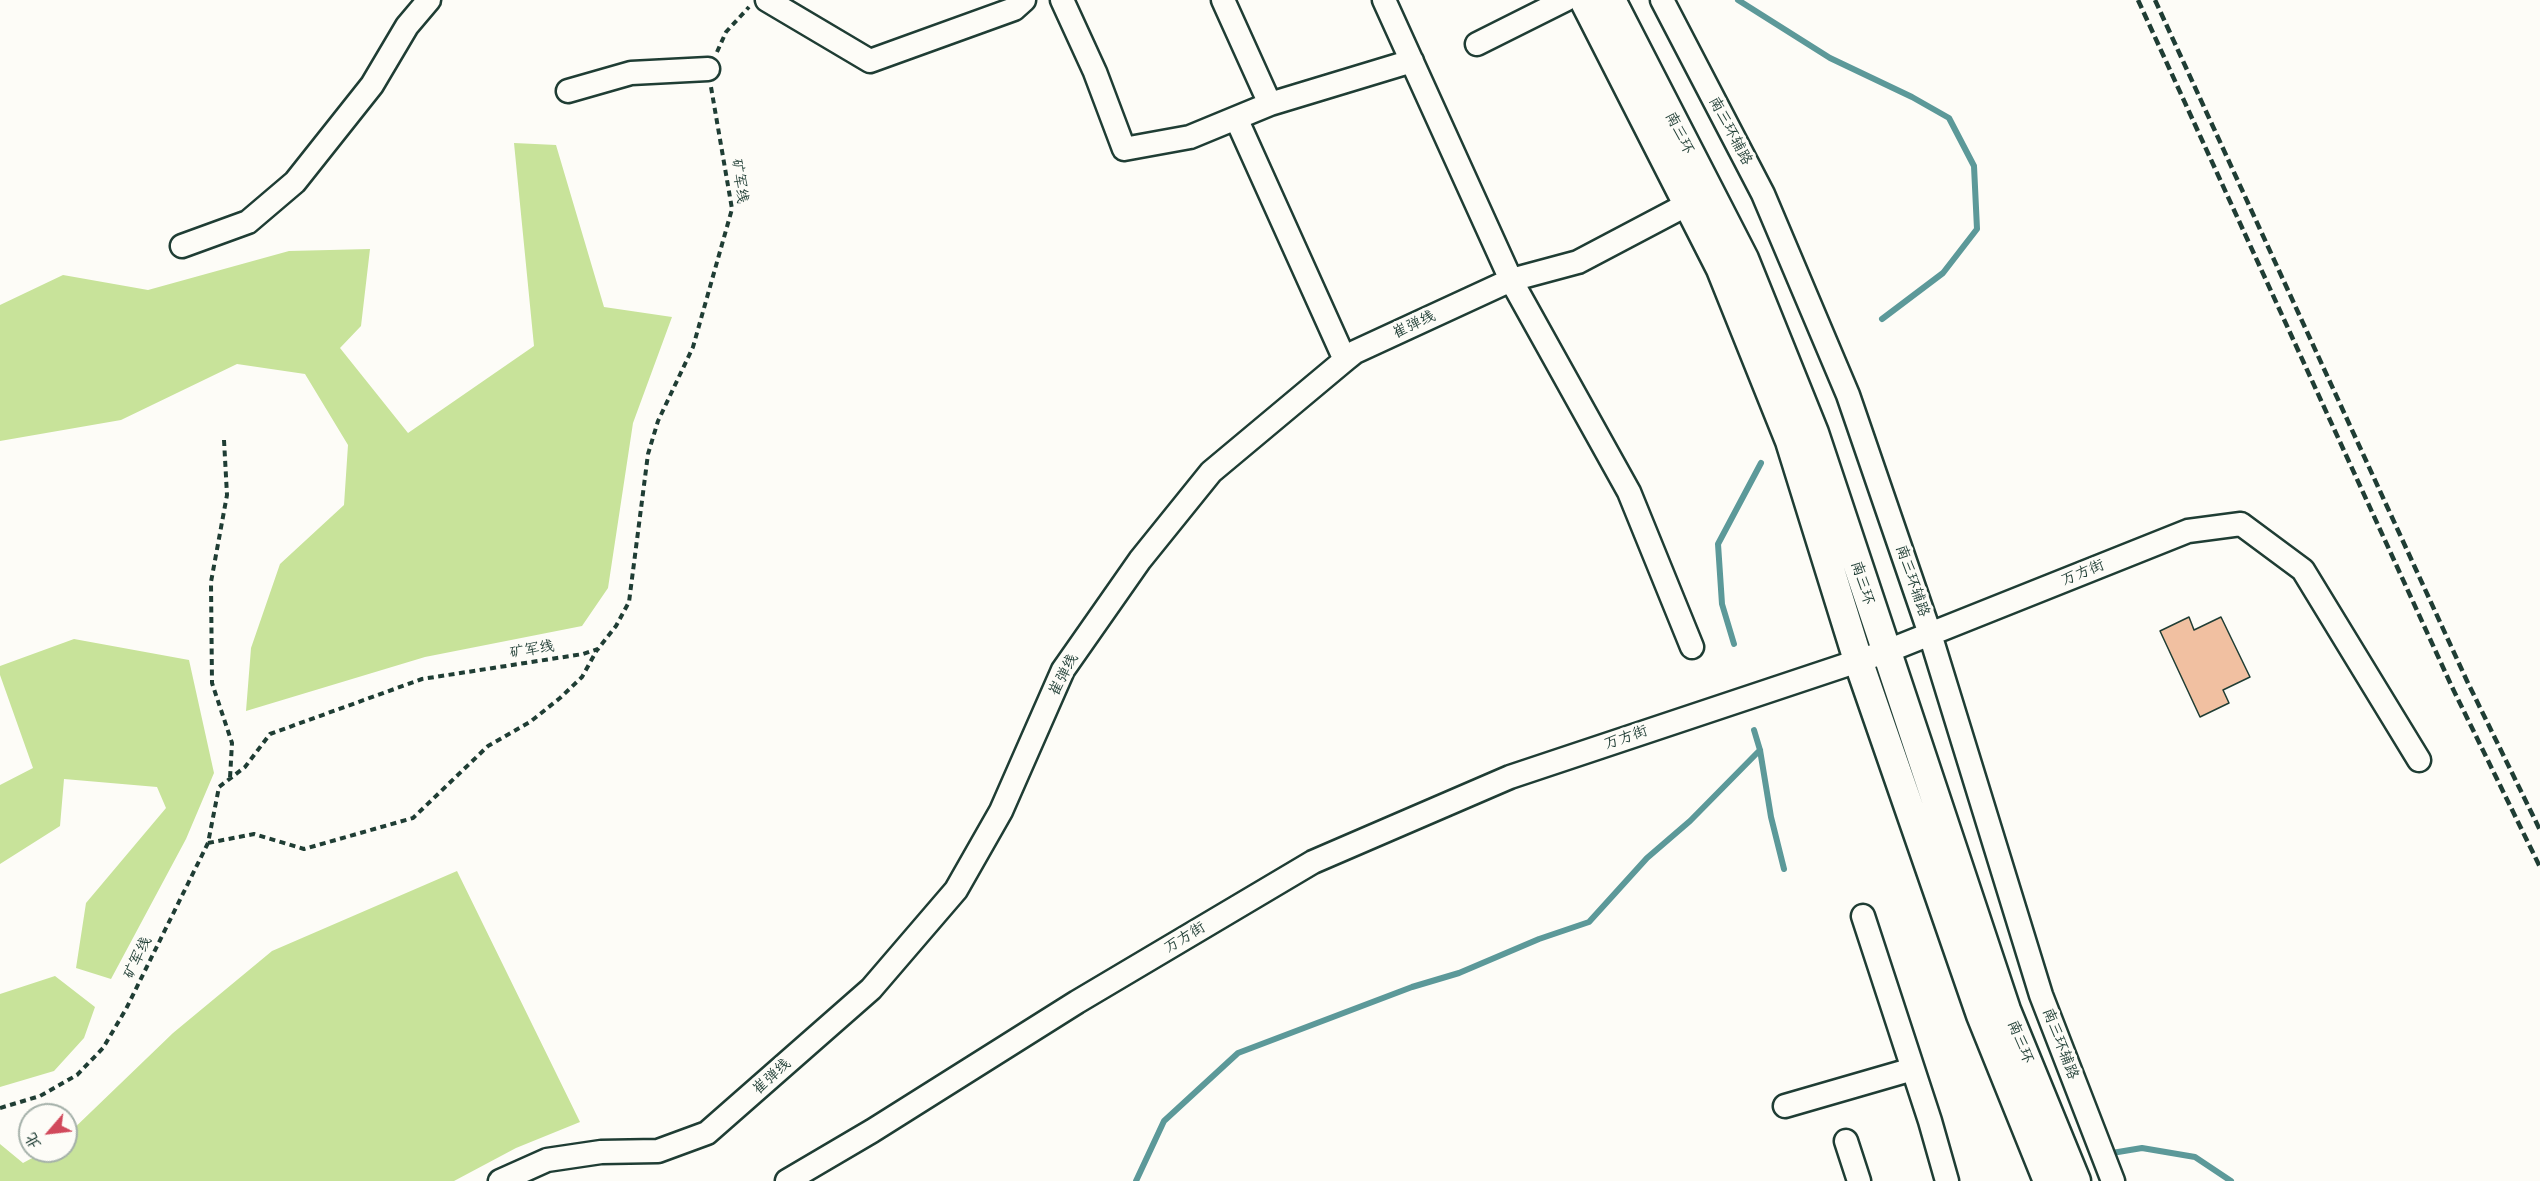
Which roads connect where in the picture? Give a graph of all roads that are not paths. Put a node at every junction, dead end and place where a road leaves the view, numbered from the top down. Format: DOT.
graph roads {
  1 [pos="429,0"];
  2 [pos="767,0"];
  3 [pos="1024,0"];
  4 [pos="1062,0"];
  5 [pos="1223,0"];
  6 [pos="1384,0"];
  7 [pos="1565,0"];
  8 [pos="1584,0"];
  9 [pos="1611,0"];
  10 [pos="1662,0"];
  11 [pos="1478,44"];
  12 [pos="1412,62"];
  13 [pos="708,69"];
  14 [pos="568,92"];
  15 [pos="1269,104"];
  16 [pos="1236,118"];
  17 [pos="1688,204"];
  18 [pos="182,246"];
  19 [pos="1511,280"];
  20 [pos="1345,360"];
  21 [pos="1930,634"];
  22 [pos="1692,647"];
  23 [pos="1885,652"];
  24 [pos="1858,660"];
  25 [pos="2419,760"];
  26 [pos="1863,916"];
  27 [pos="1913,1069"];
  28 [pos="1785,1106"];
  29 [pos="1846,1141"];
  30 [pos="500,1181"];
  31 [pos="787,1181"];
  32 [pos="1859,1181"];
  33 [pos="1947,1181"];
  34 [pos="2048,1181"];
  35 [pos="2076,1181"];
  36 [pos="2113,1181"];
  1 -- 18 [label="street"];
  2 -- 3 [label="street"];
  4 -- 16 [label="street"];
  5 -- 15 [label="street"];
  6 -- 12 [label="street"];
  7 -- 11 [label="street"];
  8 -- 17 [label="main road, 南三环"];
  9 -- 23 [label="main road, 南三环"];
  10 -- 21 [label="street, 南三环辅路"];
  12 -- 15 [label="street"];
  12 -- 19 [label="street"];
  13 -- 14 [label="street"];
  15 -- 16 [label="street"];
  16 -- 20 [label="street"];
  17 -- 19 [label="street, 崔弹线"];
  17 -- 24 [label="main road, 南三环"];
  19 -- 20 [label="street, 崔弹线"];
  19 -- 22 [label="street"];
  20 -- 30 [label="street, 崔弹线"];
  21 -- 23 [label="street, 万方街"];
  21 -- 25 [label="street, 万方街"];
  21 -- 36 [label="street, 南三环辅路"];
  23 -- 24 [label="street, 万方街"];
  23 -- 35 [label="main road, 南三环"];
  24 -- 31 [label="street, 万方街"];
  24 -- 34 [label="main road, 南三环"];
  26 -- 27 [label="street"];
  27 -- 28 [label="street"];
  27 -- 33 [label="street"];
  29 -- 32 [label="street"];
}
